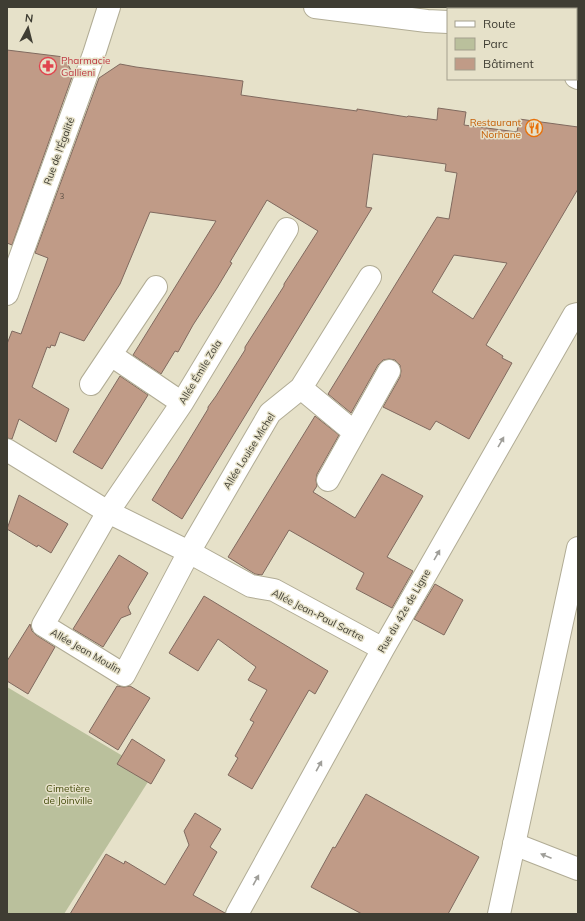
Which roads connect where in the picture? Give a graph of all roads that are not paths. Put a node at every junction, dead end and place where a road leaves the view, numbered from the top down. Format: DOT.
graph roads {
  1 [pos="109,7"];
  2 [pos="316,7"];
  3 [pos="424,14"];
  4 [pos="447,22"];
  5 [pos="447,31"];
  6 [pos="287,229"];
  7 [pos="370,277"];
  8 [pos="156,286"];
  9 [pos="7,294"];
  10 [pos="578,314"];
  11 [pos="111,354"];
  12 [pos="389,371"];
  13 [pos="91,384"];
  14 [pos="301,388"];
  15 [pos="182,403"];
  16 [pos="354,432"];
  17 [pos="7,450"];
  18 [pos="328,480"];
  19 [pos="108,512"];
  20 [pos="578,548"];
  21 [pos="189,552"];
  22 [pos="383,649"];
  23 [pos="514,844"];
  24 [pos="578,869"];
  25 [pos="237,914"];
  26 [pos="499,914"];
  1 -- 9 [label="street, Rue de l'Égalité"];
  2 -- 3 [label="street"];
  3 -- 4 [label="street"];
  3 -- 5 [label="street"];
  6 -- 15 [label="street, Allée Émile Zola"];
  7 -- 14 [label="street, Allée Louise Michel"];
  8 -- 11 [label="street"];
  22 -- 10 [label="street, Rue du 42e de Ligne, one-way"];
  11 -- 13 [label="street"];
  11 -- 15 [label="street"];
  12 -- 16 [label="street"];
  14 -- 16 [label="street"];
  14 -- 21 [label="street, Allée Louise Michel"];
  15 -- 19 [label="street, Allée Émile Zola"];
  16 -- 18 [label="street"];
  17 -- 19 [label="street"];
  19 -- 21 [label="street, Allée Jean-Paul Sartre"];
  19 -- 21 [label="street, Allée Jean Moulin"];
  20 -- 23 [label="street"];
  21 -- 22 [label="street, Allée Jean-Paul Sartre"];
  25 -- 22 [label="street, Rue du 42e de Ligne, one-way"];
  24 -- 23 [label="street, one-way"];
  23 -- 26 [label="street"];
}
